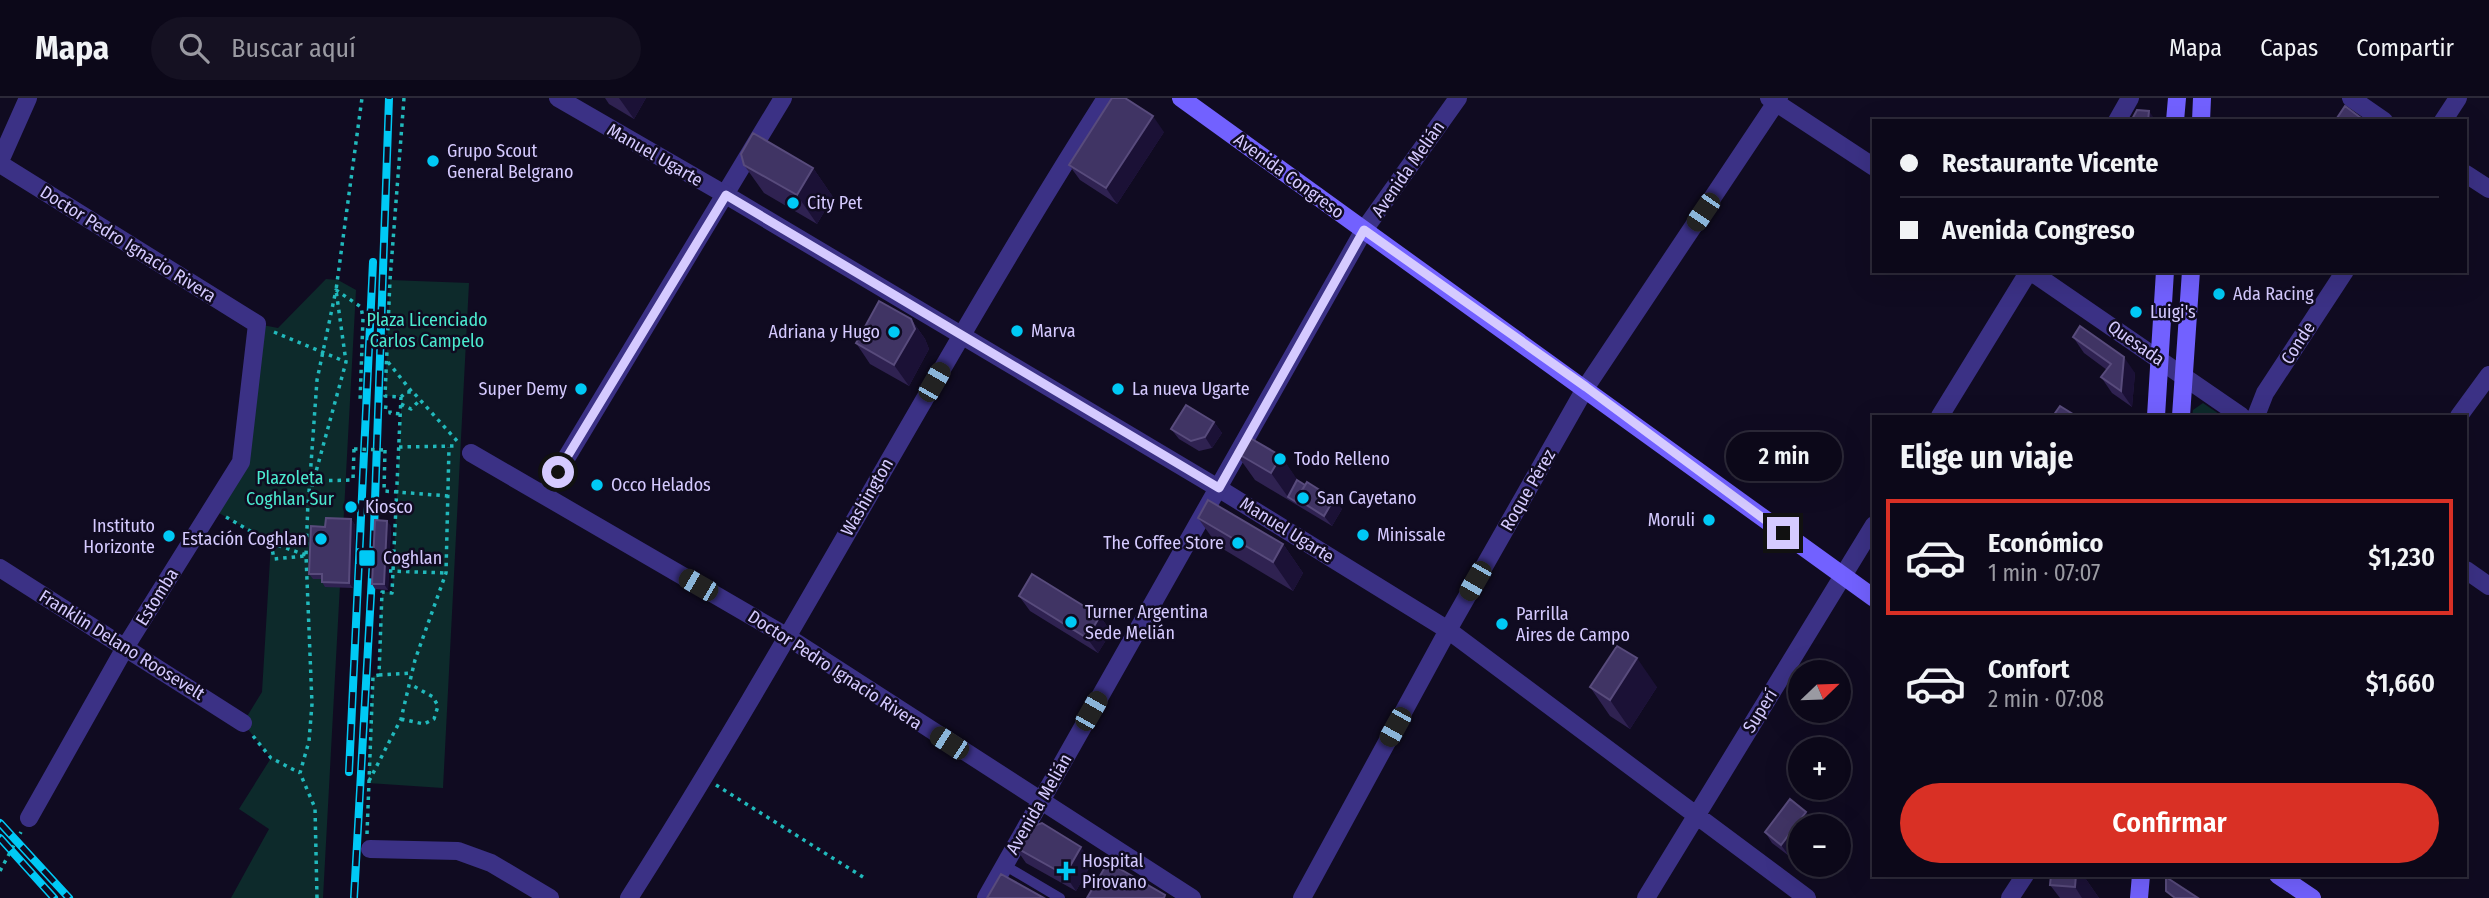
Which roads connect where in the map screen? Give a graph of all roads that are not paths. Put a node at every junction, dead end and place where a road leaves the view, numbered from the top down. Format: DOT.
graph roads {
  1 [pos="28,98"];
  2 [pos="558,98"];
  3 [pos="783,98"];
  4 [pos="1106,98"];
  5 [pos="1181,98"];
  6 [pos="1458,98"];
  7 [pos="2130,98"];
  8 [pos="2177,98"];
  9 [pos="2202,98"];
  10 [pos="2351,98"];
  11 [pos="2458,98"];
  12 [pos="1775,100"];
  13 [pos="2118,119"];
  14 [pos="2175,119"];
  15 [pos="2201,119"];
  16 [pos="2381,119"];
  17 [pos="2444,119"];
  18 [pos="0,162"];
  19 [pos="1872,166"];
  20 [pos="2467,175"];
  21 [pos="2489,189"];
  22 [pos="726,195"];
  23 [pos="1364,230"];
  24 [pos="2029,273"];
  25 [pos="2033,273"];
  26 [pos="2165,273"];
  27 [pos="2191,273"];
  28 [pos="2344,273"];
  29 [pos="257,324"];
  30 [pos="961,335"];
  31 [pos="2160,360"];
  32 [pos="2489,374"];
  33 [pos="2184,376"];
  34 [pos="1586,387"];
  35 [pos="1941,415"];
  36 [pos="2156,415"];
  37 [pos="2181,415"];
  38 [pos="2240,415"];
  39 [pos="2256,415"];
  40 [pos="2460,415"];
  41 [pos="471,453"];
  42 [pos="1219,488"];
  43 [pos="544,495"];
  44 [pos="1872,528"];
  45 [pos="0,568"];
  46 [pos="2467,571"];
  47 [pos="1843,575"];
  48 [pos="2489,586"];
  49 [pos="1872,597"];
  50 [pos="1448,630"];
  51 [pos="786,636"];
  52 [pos="126,646"];
  53 [pos="246,727"];
  54 [pos="1040,802"];
  55 [pos="1696,814"];
  56 [pos="29,818"];
  57 [pos="368,841"];
  58 [pos="1004,865"];
  59 [pos="2024,877"];
  60 [pos="2141,877"];
  61 [pos="2281,877"];
  62 [pos="550,898"];
  63 [pos="629,898"];
  64 [pos="986,898"];
  65 [pos="1060,898"];
  66 [pos="1192,898"];
  67 [pos="1302,898"];
  68 [pos="1646,898"];
  69 [pos="1807,898"];
  70 [pos="2010,898"];
  71 [pos="2139,898"];
  72 [pos="2312,898"];
  1 -- 18 [label="street"];
  2 -- 22 [label="street, Manuel Ugarte"];
  3 -- 22 [label="street"];
  4 -- 30 [label="street, Washington"];
  5 -- 23 [label="main road, Avenida Congreso"];
  6 -- 23 [label="street, Avenida Melián"];
  7 -- 13 [label="street"];
  8 -- 14 [label="main road"];
  9 -- 15 [label="main road"];
  10 -- 16 [label="street"];
  11 -- 17 [label="street"];
  12 -- 19 [label="street"];
  12 -- 34 [label="street, Roque Pérez"];
  18 -- 29 [label="street, Doctor Pedro Ignacio Rivera"];
  20 -- 21 [label="street"];
  22 -- 30 [label="street, Manuel Ugarte"];
  22 -- 43 [label="street"];
  23 -- 34 [label="main road, Avenida Congreso"];
  23 -- 42 [label="street, Avenida Melián"];
  24 -- 35 [label="street"];
  25 -- 31 [label="street, Quesada"];
  26 -- 31 [label="main road"];
  27 -- 33 [label="main road"];
  28 -- 39 [label="street, Conde"];
  29 -- 52 [label="street, Estomba"];
  30 -- 42 [label="street, Manuel Ugarte"];
  30 -- 51 [label="street, Washington"];
  31 -- 33 [label="street, Quesada"];
  31 -- 36 [label="main road"];
  32 -- 40 [label="street"];
  33 -- 37 [label="main road"];
  33 -- 38 [label="street, Quesada"];
  34 -- 47 [label="main road, Avenida Congreso"];
  34 -- 50 [label="street, Roque Pérez"];
  41 -- 43 [label="street, Doctor Pedro Ignacio Rivera"];
  42 -- 50 [label="street, Manuel Ugarte"];
  42 -- 54 [label="street, Avenida Melián"];
  43 -- 51 [label="street, Doctor Pedro Ignacio Rivera"];
  44 -- 47 [label="street, Superí"];
  45 -- 52 [label="street, Franklin Delano Roosevelt"];
  46 -- 48 [label="street"];
  47 -- 49 [label="main road, Avenida Congreso"];
  47 -- 55 [label="street, Superí"];
  50 -- 55 [label="street, Manuel Ugarte"];
  50 -- 67 [label="street, Roque Pérez"];
  51 -- 54 [label="street, Doctor Pedro Ignacio Rivera"];
  51 -- 63 [label="street, Washington"];
  52 -- 53 [label="street, Franklin Delano Roosevelt"];
  52 -- 56 [label="street, Estomba"];
  54 -- 58 [label="street, Avenida Melián"];
  54 -- 66 [label="street, Doctor Pedro Ignacio Rivera"];
  55 -- 68 [label="street, Superí"];
  55 -- 69 [label="street, Manuel Ugarte"];
  57 -- 62 [label="street"];
  58 -- 64 [label="street, Avenida Melián"];
  58 -- 65 [label="lane"];
  59 -- 70 [label="street"];
  60 -- 71 [label="main road"];
  61 -- 72 [label="main road"];
}
